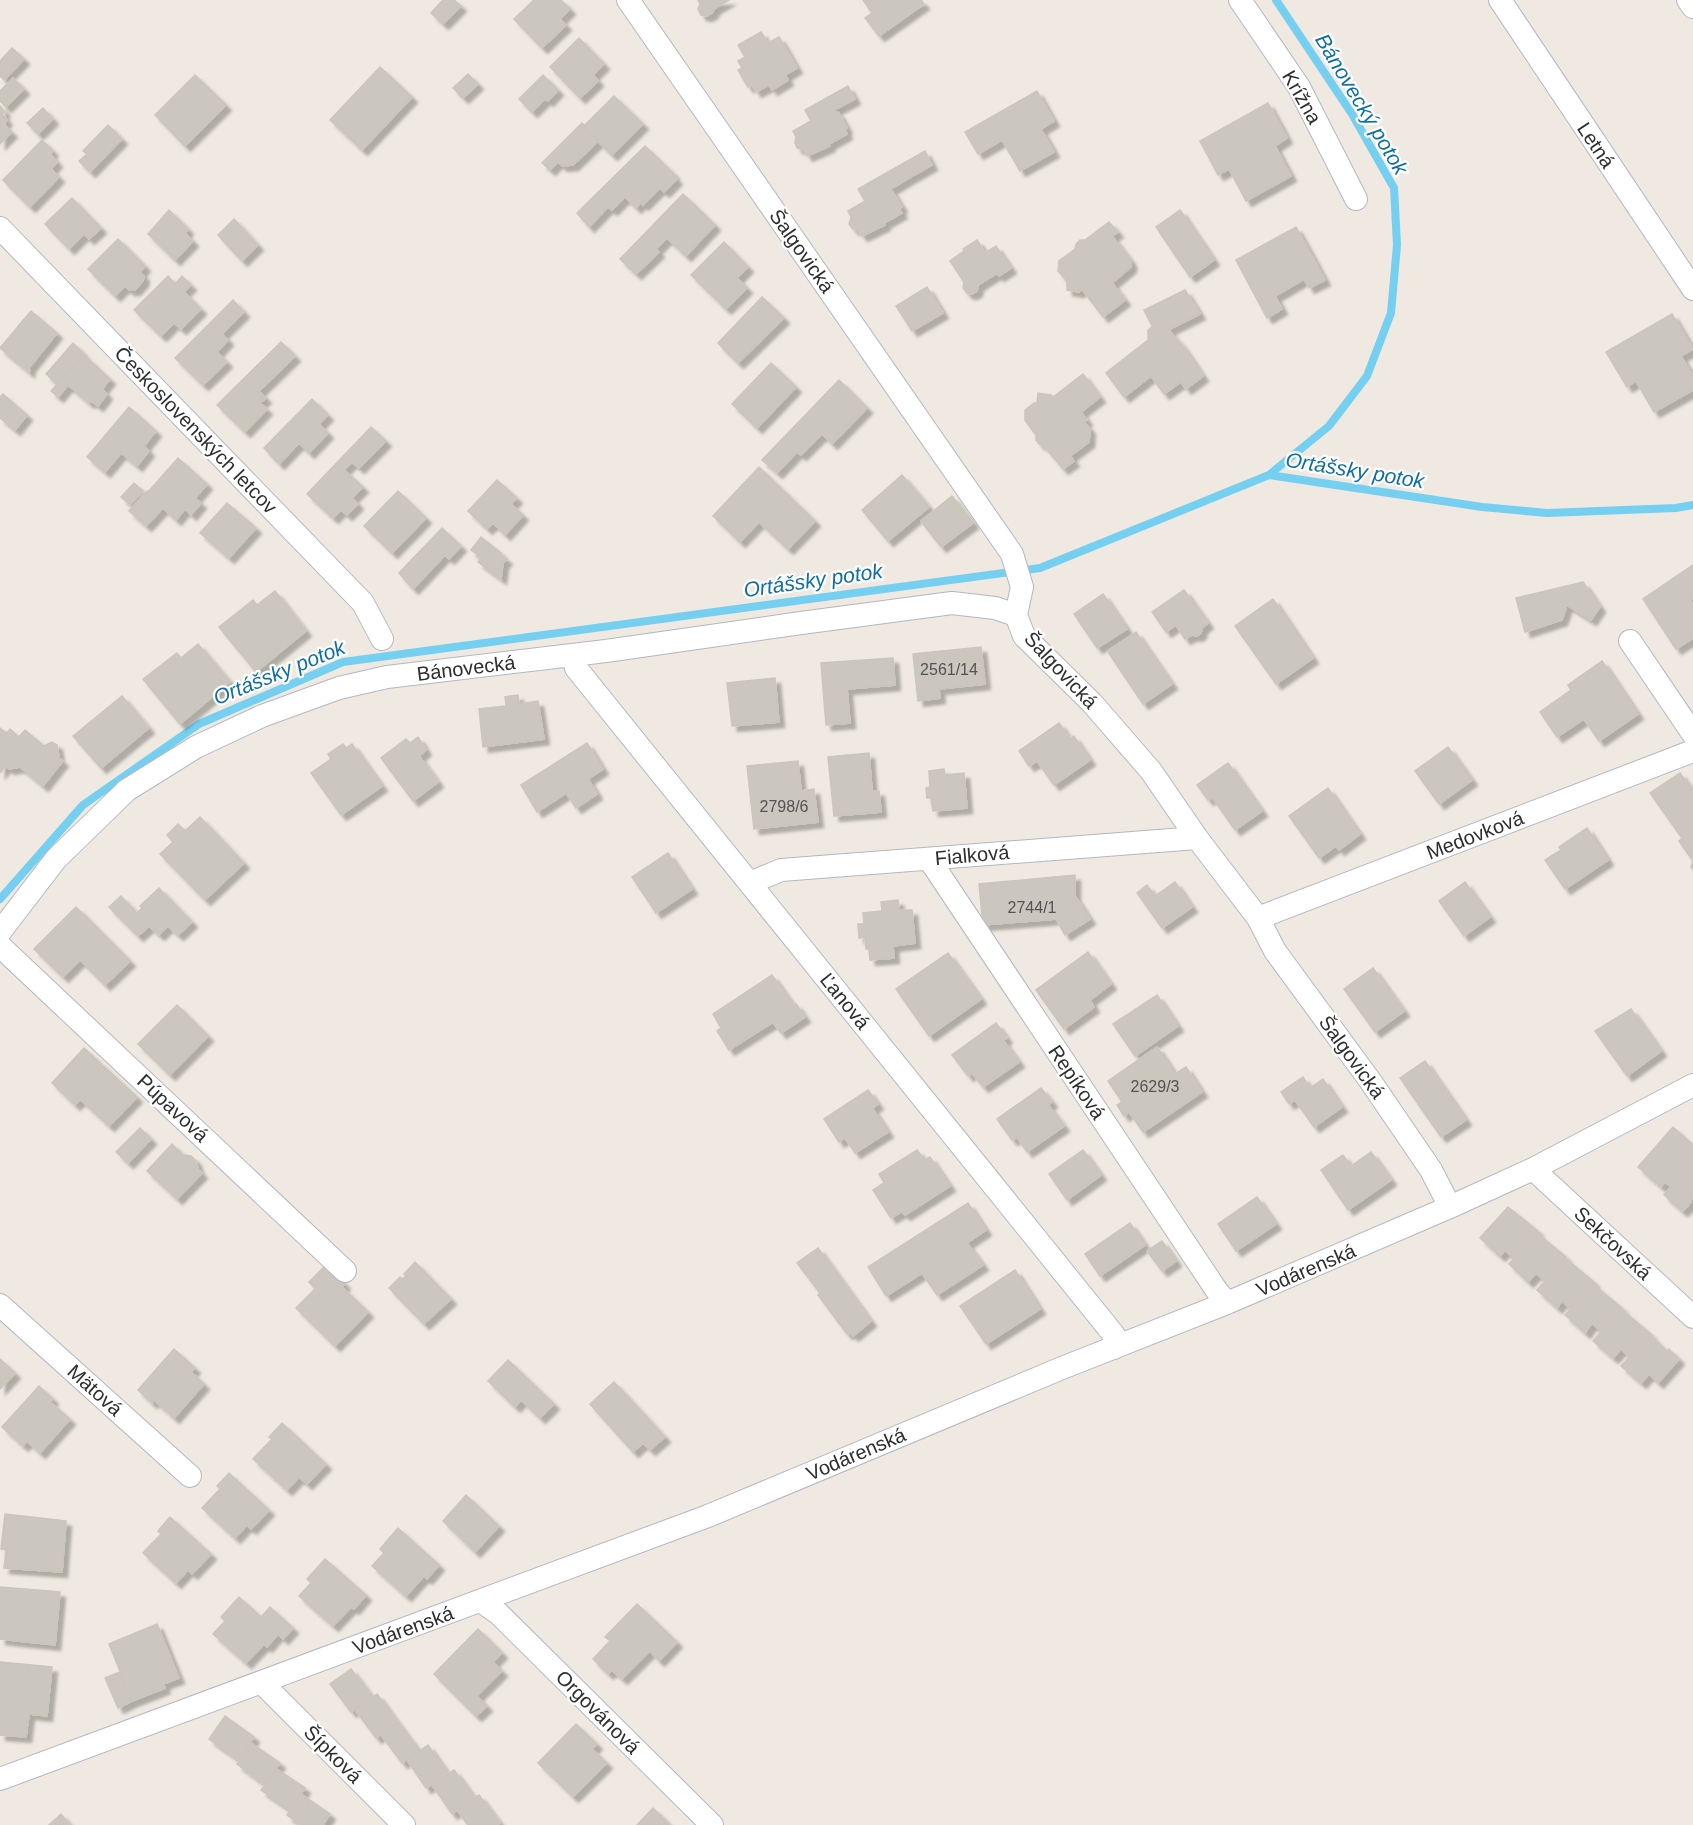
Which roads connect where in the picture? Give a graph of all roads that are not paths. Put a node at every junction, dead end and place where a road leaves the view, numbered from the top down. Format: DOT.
graph roads {
  1 [pos="628,0"];
  2 [pos="1240,0"];
  3 [pos="1500,0"];
  4 [pos="1688,0"];
  5 [pos="1693,7"];
  6 [pos="1356,200"];
  7 [pos="0,228"];
  8 [pos="1693,289"];
  9 [pos="1016,615"];
  10 [pos="381,639"];
  11 [pos="1630,641"];
  12 [pos="573,655"];
  13 [pos="1693,734"];
  14 [pos="1693,751"];
  15 [pos="1197,838"];
  16 [pos="929,859"];
  17 [pos="750,883"];
  18 [pos="1258,918"];
  19 [pos="0,932"];
  20 [pos="0,946"];
  21 [pos="1693,1084"];
  22 [pos="1533,1169"];
  23 [pos="1450,1207"];
  24 [pos="345,1271"];
  25 [pos="1227,1303"];
  26 [pos="0,1305"];
  27 [pos="1693,1317"];
  28 [pos="1114,1348"];
  29 [pos="190,1476"];
  30 [pos="481,1601"];
  31 [pos="261,1682"];
  32 [pos="0,1779"];
  33 [pos="404,1825"];
  34 [pos="712,1825"];
  1 -- 9 [label="street, Šalgovická"];
  2 -- 6 [label="street, Krížna"];
  3 -- 8 [label="street, Letná"];
  4 -- 5 [label="street"];
  7 -- 10 [label="street, Československých letcov"];
  9 -- 12 [label="street, Bánovecká"];
  9 -- 15 [label="street, Šalgovická"];
  11 -- 13 [label="street"];
  12 -- 17 [label="street, Ľanová"];
  12 -- 19 [label="street, Bánovecká"];
  14 -- 18 [label="street, Medovková"];
  15 -- 16 [label="street, Fialková"];
  15 -- 18 [label="street, Šalgovická"];
  16 -- 17 [label="street, Fialková"];
  16 -- 25 [label="street, Repíková"];
  17 -- 28 [label="street, Ľanová"];
  18 -- 23 [label="street, Šalgovická"];
  20 -- 24 [label="street, Púpavová"];
  21 -- 22 [label="street, Vodárenská"];
  22 -- 23 [label="street, Vodárenská"];
  22 -- 27 [label="street, Sekčovská"];
  23 -- 25 [label="street, Vodárenská"];
  25 -- 28 [label="street, Vodárenská"];
  26 -- 29 [label="street, Mätová"];
  28 -- 30 [label="street, Vodárenská"];
  30 -- 31 [label="street, Vodárenská"];
  30 -- 34 [label="street, Orgovánová"];
  31 -- 32 [label="street, Vodárenská"];
  31 -- 33 [label="street, Šípková"];
}
